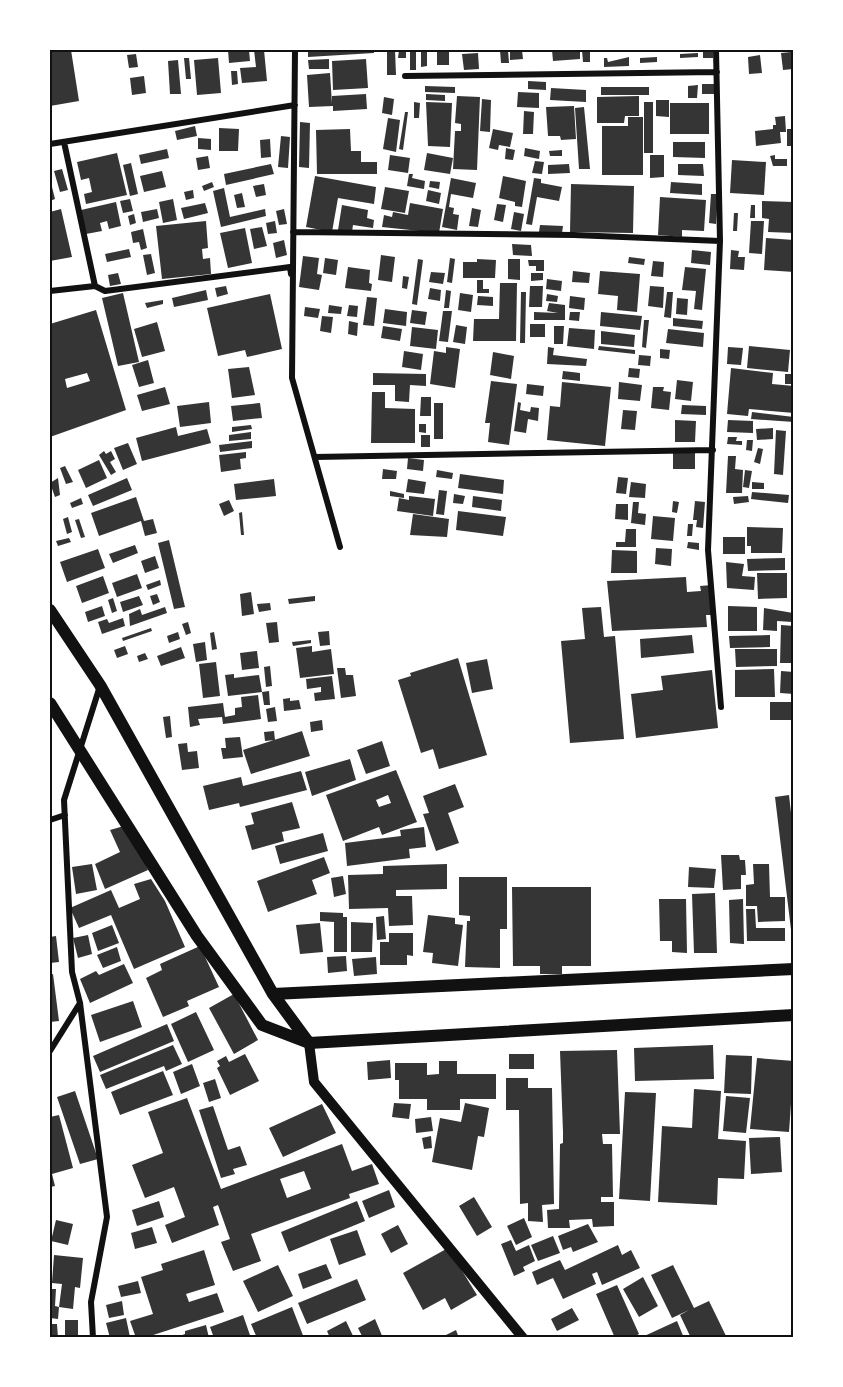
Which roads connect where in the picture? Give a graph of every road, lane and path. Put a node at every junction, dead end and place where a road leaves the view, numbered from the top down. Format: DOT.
graph roads {
  1 [pos="295,50"];
  2 [pos="716,50"];
  3 [pos="717,72"];
  4 [pos="405,76"];
  5 [pos="294,105"];
  6 [pos="64,142"];
  7 [pos="50,144"];
  8 [pos="293,232"];
  9 [pos="720,241"];
  10 [pos="95,286"];
  11 [pos="292,286"];
  12 [pos="50,291"];
  13 [pos="713,450"];
  14 [pos="315,456"];
  15 [pos="340,547"];
  16 [pos="50,610"];
  17 [pos="100,685"];
  18 [pos="50,703"];
  19 [pos="721,707"];
  20 [pos="80,749"];
  21 [pos="65,815"];
  22 [pos="50,820"];
  23 [pos="794,969"];
  24 [pos="273,994"];
  25 [pos="80,1003"];
  26 [pos="794,1015"];
  27 [pos="309,1043"];
  28 [pos="50,1051"];
  29 [pos="93,1338"];
  30 [pos="523,1338"];
  1 -- 5 [label="street"];
  2 -- 3 [label="street"];
  3 -- 4 [label="street"];
  3 -- 9 [label="street"];
  5 -- 6 [label="street"];
  5 -- 8 [label="street"];
  6 -- 7 [label="street"];
  6 -- 10 [label="street"];
  8 -- 9 [label="street"];
  8 -- 11 [label="street"];
  9 -- 13 [label="street"];
  10 -- 11 [label="street"];
  10 -- 12 [label="street"];
  11 -- 14 [label="street"];
  13 -- 14 [label="street"];
  13 -- 19 [label="street"];
  14 -- 15 [label="street"];
  16 -- 17 [label="main road"];
  17 -- 20 [label="street"];
  17 -- 24 [label="main road"];
  18 -- 20 [label="main road"];
  20 -- 21 [label="street"];
  20 -- 27 [label="main road"];
  21 -- 22 [label="street"];
  21 -- 25 [label="street"];
  23 -- 24 [label="main road"];
  24 -- 27 [label="main road"];
  25 -- 28 [label="street"];
  25 -- 29 [label="street"];
  26 -- 27 [label="main road"];
  27 -- 30 [label="street"];
}
